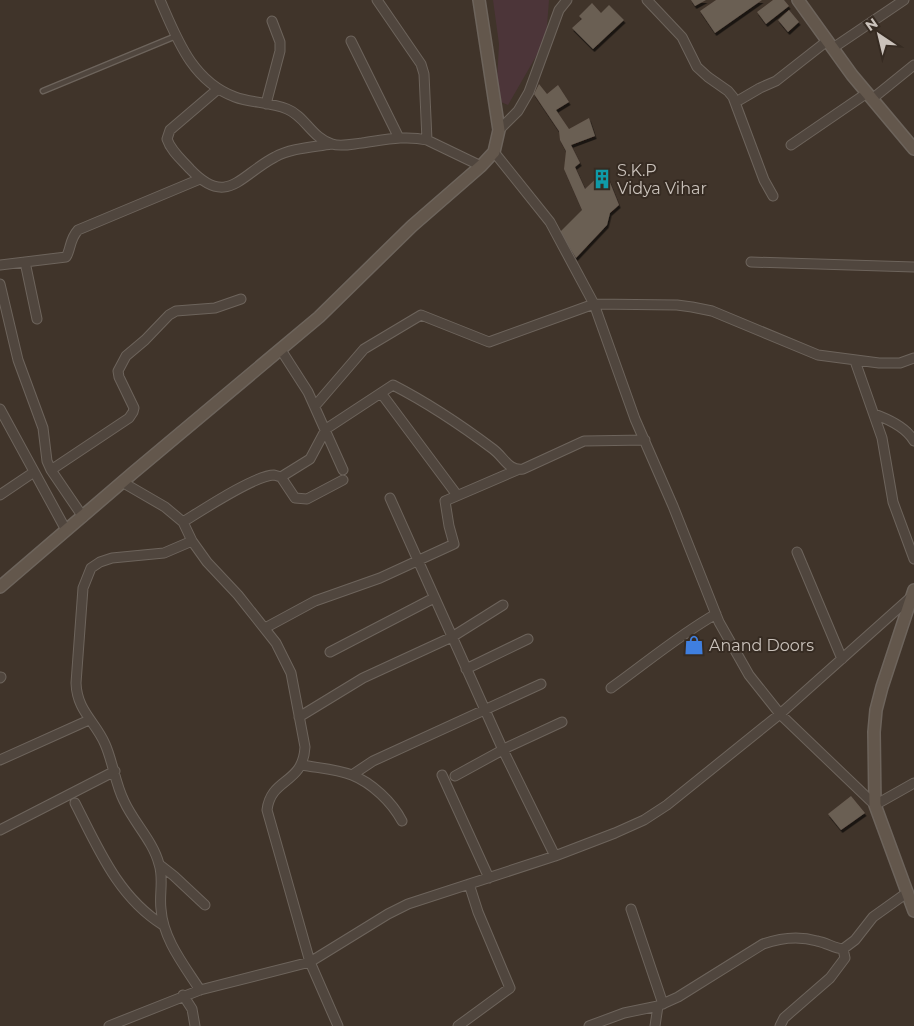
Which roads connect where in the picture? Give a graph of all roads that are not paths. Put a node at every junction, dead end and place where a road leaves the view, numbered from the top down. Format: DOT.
graph roads {
  1 [pos="160,0"];
  2 [pos="377,0"];
  3 [pos="479,0"];
  4 [pos="566,0"];
  5 [pos="647,0"];
  6 [pos="798,0"];
  7 [pos="904,0"];
  8 [pos="272,22"];
  9 [pos="176,36"];
  10 [pos="351,41"];
  11 [pos="830,44"];
  12 [pos="914,65"];
  13 [pos="218,89"];
  14 [pos="42,91"];
  15 [pos="870,96"];
  16 [pos="736,102"];
  17 [pos="266,104"];
  18 [pos="499,130"];
  19 [pos="399,138"];
  20 [pos="427,140"];
  21 [pos="331,144"];
  22 [pos="792,145"];
  23 [pos="914,148"];
  24 [pos="494,152"];
  25 [pos="481,166"];
  26 [pos="200,179"];
  27 [pos="773,196"];
  28 [pos="25,262"];
  29 [pos="751,262"];
  30 [pos="0,265"];
  31 [pos="914,267"];
  32 [pos="0,284"];
  33 [pos="241,299"];
  34 [pos="594,304"];
  35 [pos="37,319"];
  36 [pos="281,350"];
  37 [pos="914,358"];
  38 [pos="855,360"];
  39 [pos="381,393"];
  40 [pos="315,406"];
  41 [pos="0,409"];
  42 [pos="874,414"];
  43 [pos="326,429"];
  44 [pos="645,440"];
  45 [pos="914,441"];
  46 [pos="51,470"];
  47 [pos="343,470"];
  48 [pos="517,470"];
  49 [pos="34,472"];
  50 [pos="281,477"];
  51 [pos="343,480"];
  52 [pos="122,482"];
  53 [pos="0,495"];
  54 [pos="457,495"];
  55 [pos="390,498"];
  56 [pos="83,516"];
  57 [pos="183,522"];
  58 [pos="66,530"];
  59 [pos="192,541"];
  60 [pos="797,552"];
  61 [pos="914,559"];
  62 [pos="418,560"];
  63 [pos="0,587"];
  64 [pos="912,594"];
  65 [pos="434,598"];
  66 [pos="504,605"];
  67 [pos="716,614"];
  68 [pos="265,628"];
  69 [pos="452,637"];
  70 [pos="528,639"];
  71 [pos="330,652"];
  72 [pos="842,659"];
  73 [pos="466,670"];
  74 [pos="541,684"];
  75 [pos="611,688"];
  76 [pos="485,709"];
  77 [pos="780,714"];
  78 [pos="299,717"];
  79 [pos="90,720"];
  80 [pos="562,722"];
  81 [pos="503,750"];
  82 [pos="0,760"];
  83 [pos="302,765"];
  84 [pos="115,771"];
  85 [pos="352,775"];
  86 [pos="442,775"];
  87 [pos="455,776"];
  88 [pos="914,783"];
  89 [pos="75,803"];
  90 [pos="875,804"];
  91 [pos="402,821"];
  92 [pos="0,830"];
  93 [pos="555,856"];
  94 [pos="160,865"];
  95 [pos="489,878"];
  96 [pos="469,884"];
  97 [pos="908,892"];
  98 [pos="205,905"];
  99 [pos="631,909"];
  100 [pos="914,911"];
  101 [pos="163,925"];
  102 [pos="843,949"];
  103 [pos="310,962"];
  104 [pos="200,990"];
  105 [pos="184,995"];
  106 [pos="660,1005"];
  107 [pos="109,1026"];
  108 [pos="195,1026"];
  109 [pos="338,1026"];
  110 [pos="458,1026"];
  111 [pos="589,1026"];
  112 [pos="655,1026"];
  113 [pos="780,1026"];
  1 -- 9 [label="street"];
  2 -- 20 [label="street"];
  3 -- 18 [label="main road"];
  4 -- 18 [label="street"];
  5 -- 16 [label="street"];
  6 -- 11 [label="main road"];
  7 -- 11 [label="street"];
  8 -- 17 [label="street"];
  9 -- 13 [label="street"];
  9 -- 14 [label="lane"];
  10 -- 19 [label="street"];
  11 -- 15 [label="main road"];
  11 -- 16 [label="street"];
  12 -- 15 [label="street"];
  13 -- 17 [label="street"];
  13 -- 26 [label="street"];
  15 -- 22 [label="street"];
  15 -- 23 [label="main road"];
  16 -- 27 [label="street"];
  17 -- 21 [label="street"];
  18 -- 24 [label="main road"];
  19 -- 20 [label="street"];
  19 -- 21 [label="street"];
  20 -- 25 [label="street"];
  21 -- 26 [label="street"];
  24 -- 25 [label="main road"];
  24 -- 34 [label="street"];
  25 -- 36 [label="main road"];
  26 -- 28 [label="street"];
  28 -- 30 [label="street"];
  28 -- 35 [label="street"];
  29 -- 31 [label="street"];
  32 -- 46 [label="street"];
  33 -- 46 [label="street"];
  34 -- 38 [label="street"];
  34 -- 40 [label="street"];
  34 -- 44 [label="street"];
  36 -- 40 [label="street"];
  36 -- 52 [label="main road"];
  37 -- 38 [label="street"];
  38 -- 42 [label="street"];
  39 -- 43 [label="street"];
  39 -- 48 [label="street"];
  39 -- 54 [label="street"];
  40 -- 43 [label="street"];
  41 -- 49 [label="street"];
  42 -- 45 [label="street"];
  42 -- 61 [label="street"];
  43 -- 47 [label="street"];
  43 -- 50 [label="street"];
  44 -- 48 [label="street"];
  44 -- 67 [label="street"];
  46 -- 56 [label="street"];
  48 -- 54 [label="street"];
  49 -- 53 [label="street"];
  49 -- 58 [label="street"];
  50 -- 51 [label="street"];
  50 -- 57 [label="street"];
  52 -- 56 [label="main road"];
  52 -- 57 [label="street"];
  54 -- 62 [label="street"];
  55 -- 62 [label="street"];
  56 -- 58 [label="main road"];
  57 -- 59 [label="street"];
  58 -- 63 [label="main road"];
  59 -- 68 [label="street"];
  59 -- 79 [label="street"];
  60 -- 72 [label="street"];
  62 -- 65 [label="street"];
  62 -- 68 [label="street"];
  64 -- 72 [label="street"];
  64 -- 90 [label="main road"];
  65 -- 69 [label="street"];
  65 -- 71 [label="street"];
  66 -- 69 [label="street"];
  67 -- 75 [label="street"];
  67 -- 77 [label="street"];
  68 -- 78 [label="street"];
  69 -- 73 [label="street"];
  69 -- 78 [label="street"];
  70 -- 73 [label="street"];
  72 -- 77 [label="street"];
  73 -- 76 [label="street"];
  74 -- 76 [label="street"];
  76 -- 81 [label="street"];
  76 -- 85 [label="street"];
  77 -- 90 [label="street"];
  77 -- 93 [label="street"];
  78 -- 83 [label="street"];
  79 -- 82 [label="street"];
  79 -- 84 [label="street"];
  80 -- 81 [label="street"];
  81 -- 87 [label="street"];
  81 -- 93 [label="street"];
  83 -- 85 [label="street"];
  83 -- 103 [label="street"];
  84 -- 92 [label="street"];
  84 -- 94 [label="street"];
  85 -- 91 [label="street"];
  86 -- 95 [label="street"];
  88 -- 90 [label="street"];
  89 -- 101 [label="street"];
  90 -- 97 [label="main road"];
  93 -- 95 [label="street"];
  94 -- 98 [label="street"];
  94 -- 101 [label="street"];
  95 -- 96 [label="street"];
  96 -- 103 [label="street"];
  96 -- 110 [label="street"];
  97 -- 100 [label="main road"];
  97 -- 102 [label="street"];
  99 -- 106 [label="street"];
  101 -- 104 [label="street"];
  102 -- 106 [label="street"];
  102 -- 113 [label="street"];
  103 -- 104 [label="street"];
  103 -- 109 [label="street"];
  104 -- 105 [label="street"];
  105 -- 107 [label="street"];
  105 -- 108 [label="street"];
  106 -- 111 [label="street"];
  106 -- 112 [label="street"];
}
